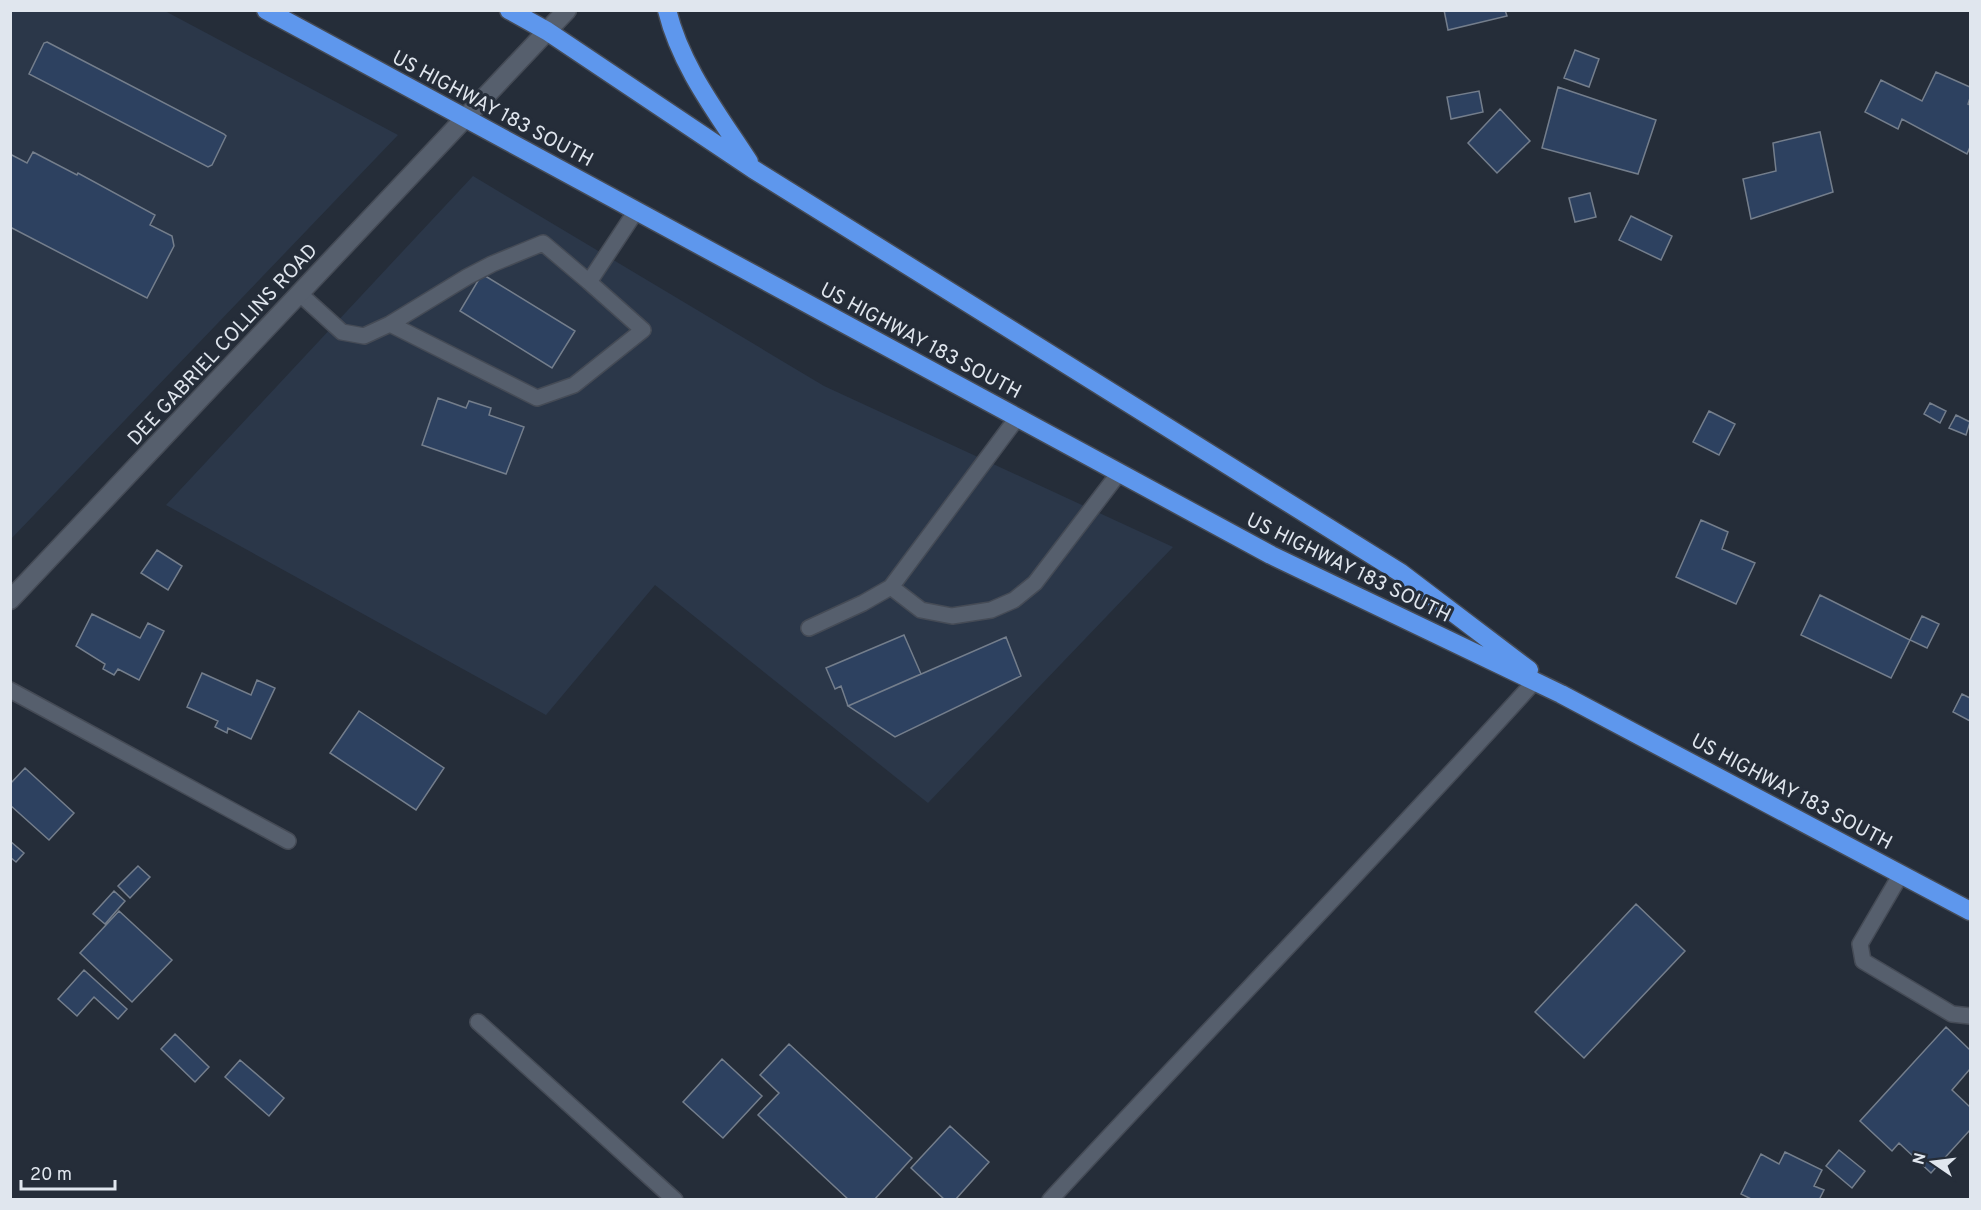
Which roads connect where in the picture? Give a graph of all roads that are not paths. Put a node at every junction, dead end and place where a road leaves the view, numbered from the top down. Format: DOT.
graph roads {
  1 [pos="266,10"];
  2 [pos="509,10"];
  3 [pos="567,10"];
  4 [pos="667,10"];
  5 [pos="547,31"];
  6 [pos="466,119"];
  7 [pos="753,169"];
  8 [pos="636,211"];
  9 [pos="589,282"];
  10 [pos="300,294"];
  11 [pos="390,324"];
  12 [pos="1017,418"];
  13 [pos="1119,473"];
  14 [pos="891,587"];
  15 [pos="10,600"];
  16 [pos="809,628"];
  17 [pos="1534,682"];
  18 [pos="10,690"];
  19 [pos="1561,694"];
  20 [pos="288,841"];
  21 [pos="1901,874"];
  22 [pos="1971,911"];
  23 [pos="1971,1016"];
  24 [pos="478,1022"];
  25 [pos="675,1200"];
  26 [pos="1050,1200"];
  1 -- 6 [label="highway, US HIGHWAY 183 SOUTH"];
  2 -- 5 [label="highway, US HIGHWAY 183 SOUTH"];
  3 -- 5 [label="street, DEE GABRIEL COLLINS ROAD"];
  4 -- 7 [label="highway"];
  5 -- 6 [label="street, DEE GABRIEL COLLINS ROAD"];
  5 -- 7 [label="highway, US HIGHWAY 183 SOUTH"];
  6 -- 8 [label="highway, US HIGHWAY 183 SOUTH"];
  6 -- 10 [label="street, DEE GABRIEL COLLINS ROAD"];
  7 -- 19 [label="highway, US HIGHWAY 183 SOUTH"];
  8 -- 9 [label="lane"];
  8 -- 12 [label="highway, US HIGHWAY 183 SOUTH"];
  9 -- 11 [label="lane"];
  9 -- 11 [label="lane"];
  10 -- 11 [label="lane"];
  10 -- 15 [label="street, DEE GABRIEL COLLINS ROAD"];
  12 -- 13 [label="highway, US HIGHWAY 183 SOUTH"];
  12 -- 14 [label="lane"];
  13 -- 14 [label="lane"];
  13 -- 17 [label="highway, US HIGHWAY 183 SOUTH"];
  14 -- 16 [label="lane"];
  17 -- 19 [label="highway, US HIGHWAY 183 SOUTH"];
  17 -- 26 [label="lane"];
  18 -- 20 [label="lane"];
  19 -- 21 [label="highway, US HIGHWAY 183 SOUTH"];
  21 -- 22 [label="highway, US HIGHWAY 183 SOUTH"];
  21 -- 23 [label="lane"];
  24 -- 25 [label="lane"];
}
